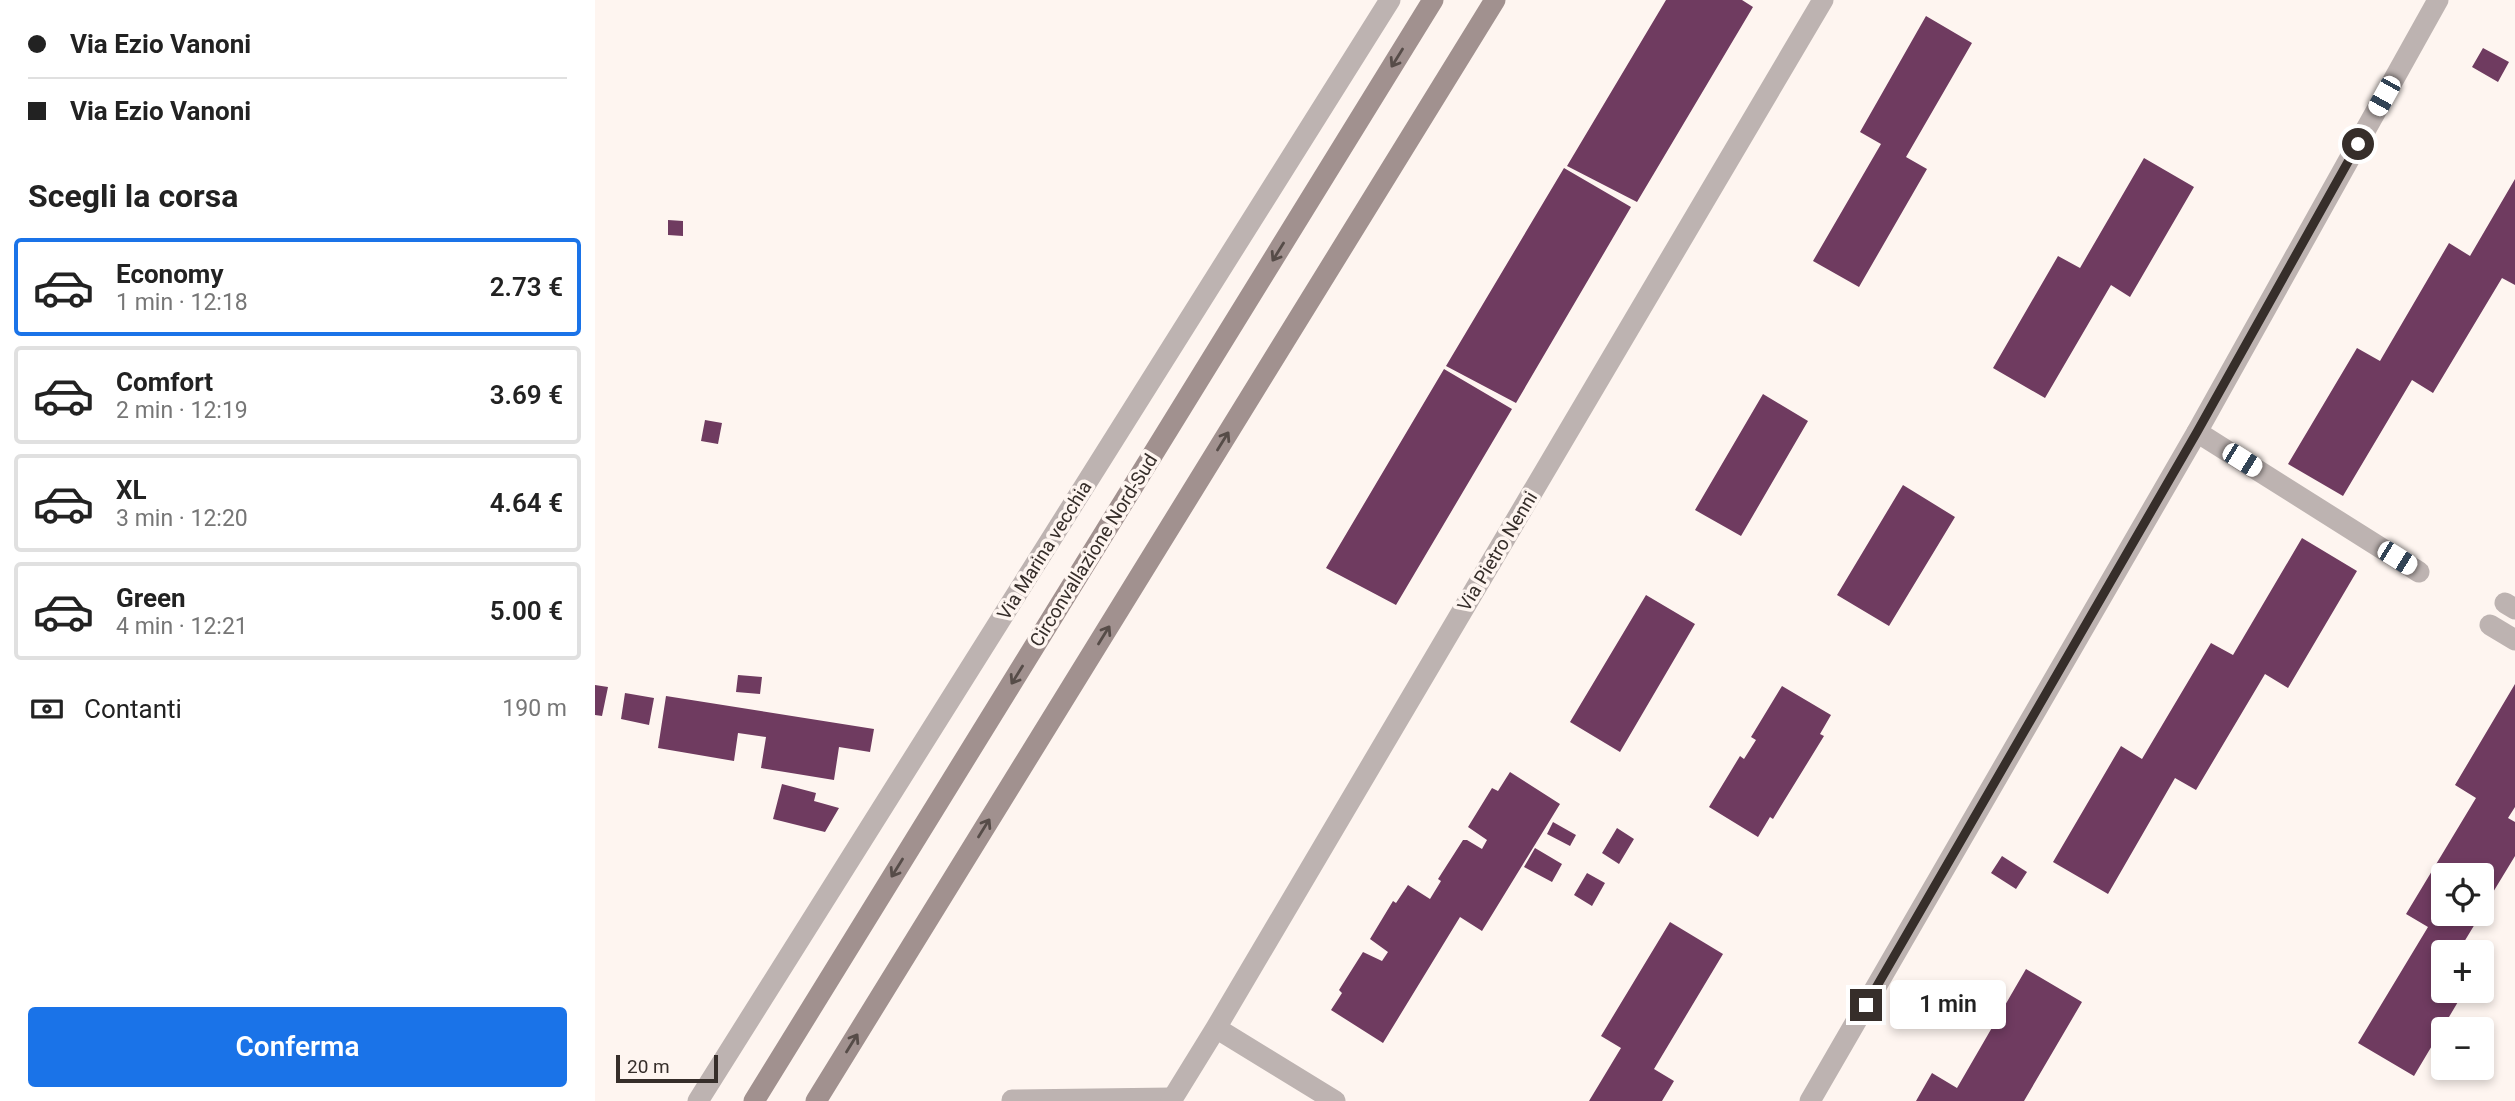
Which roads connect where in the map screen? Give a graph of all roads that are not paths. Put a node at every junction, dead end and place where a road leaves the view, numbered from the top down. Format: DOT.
graph roads {
  1 [pos="1390,0"];
  2 [pos="1433,0"];
  3 [pos="1495,0"];
  4 [pos="1823,0"];
  5 [pos="2438,0"];
  6 [pos="2197,432"];
  7 [pos="2420,572"];
  8 [pos="2490,625"];
  9 [pos="2515,640"];
  10 [pos="1216,1028"];
  11 [pos="1012,1100"];
  12 [pos="1172,1100"];
  13 [pos="698,1101"];
  14 [pos="754,1101"];
  15 [pos="816,1101"];
  16 [pos="1335,1101"];
  17 [pos="1811,1101"];
  1 -- 13 [label="street, Via Marina vecchia"];
  2 -- 14 [label="main road, Circonvallazione Nord-Sud, one-way"];
  15 -- 3 [label="main road, one-way"];
  4 -- 10 [label="street, Via Pietro Nenni"];
  5 -- 6 [label="street"];
  6 -- 7 [label="street"];
  6 -- 17 [label="street"];
  8 -- 9 [label="street"];
  10 -- 12 [label="street, Via Pietro Nenni"];
  10 -- 16 [label="street"];
  11 -- 12 [label="street"];
}
